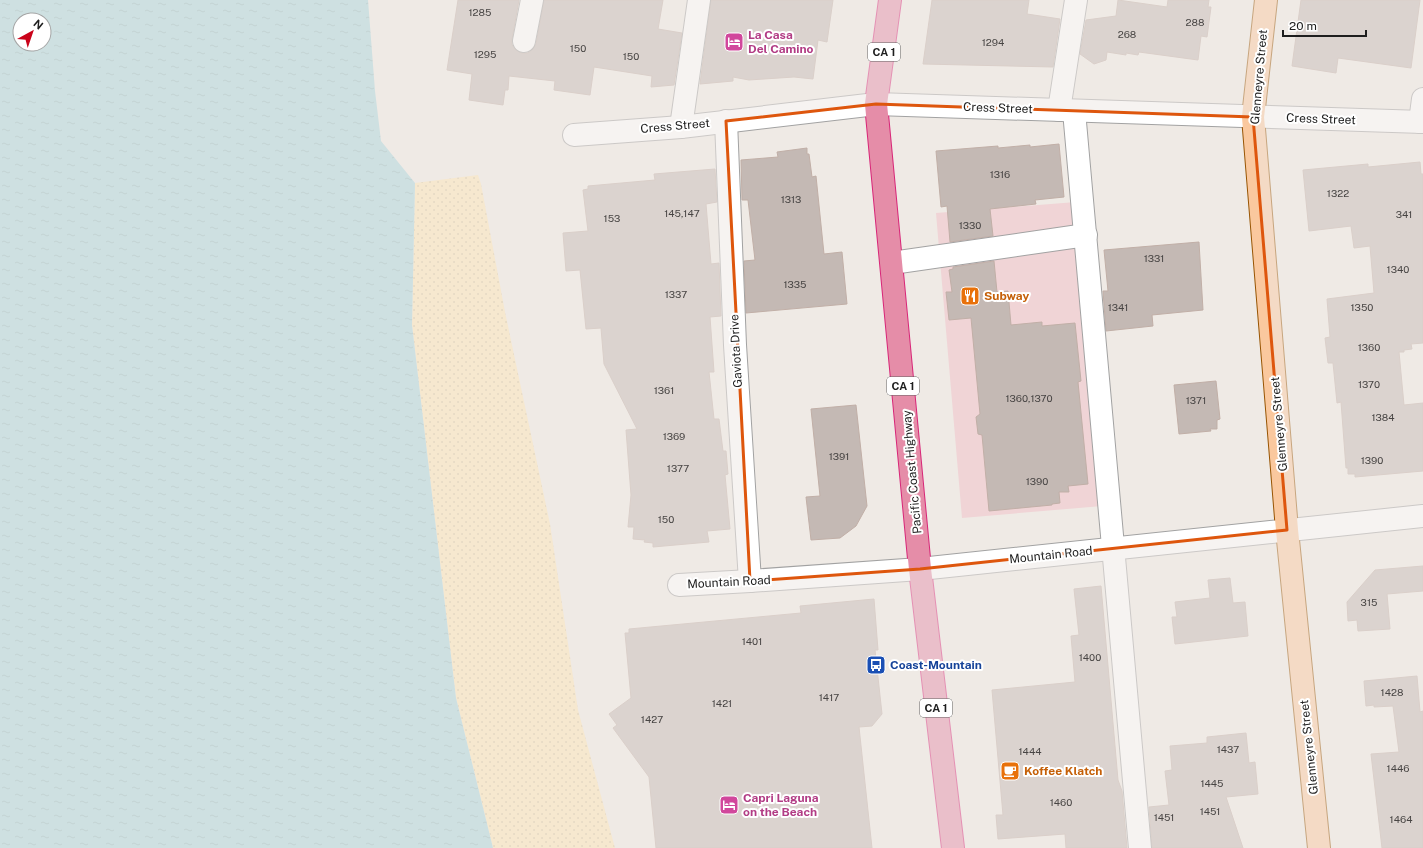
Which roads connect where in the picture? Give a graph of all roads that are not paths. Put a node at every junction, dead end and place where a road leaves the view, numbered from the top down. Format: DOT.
graph roads {
  1 [pos="532,0"];
  2 [pos="699,0"];
  3 [pos="890,0"];
  4 [pos="1076,0"];
  5 [pos="1266,0"];
  6 [pos="524,41"];
  7 [pos="1423,99"];
  8 [pos="876,104"];
  9 [pos="1067,111"];
  10 [pos="1253,117"];
  11 [pos="726,121"];
  12 [pos="1421,122"];
  13 [pos="681,127"];
  14 [pos="574,135"];
  15 [pos="1086,235"];
  16 [pos="892,263"];
  17 [pos="1423,516"];
  18 [pos="1287,530"];
  19 [pos="1113,548"];
  20 [pos="920,568"];
  21 [pos="750,581"];
  22 [pos="679,585"];
  23 [pos="953,848"];
  24 [pos="1140,848"];
  25 [pos="1319,848"];
  1 -- 6 [label="street"];
  2 -- 13 [label="street"];
  3 -- 8 [label="highway, Pacific Coast Highway / CA 1"];
  4 -- 9 [label="street"];
  5 -- 10 [label="main road, Glenneyre Street"];
  7 -- 12 [label="street"];
  8 -- 9 [label="street, Cress Street"];
  8 -- 11 [label="street, Cress Street"];
  8 -- 16 [label="highway, Pacific Coast Highway / CA 1"];
  9 -- 10 [label="street, Cress Street"];
  9 -- 15 [label="street"];
  10 -- 12 [label="street, Cress Street"];
  10 -- 18 [label="main road, Glenneyre Street"];
  11 -- 13 [label="street, Cress Street"];
  11 -- 21 [label="street, Gaviota Drive"];
  13 -- 14 [label="street, Cress Street"];
  15 -- 16 [label="street"];
  15 -- 19 [label="street"];
  16 -- 20 [label="highway, Pacific Coast Highway / CA 1"];
  17 -- 18 [label="street, Mountain Road"];
  18 -- 19 [label="street, Mountain Road"];
  18 -- 25 [label="main road, Glenneyre Street"];
  19 -- 20 [label="street, Mountain Road"];
  19 -- 24 [label="street"];
  20 -- 21 [label="street, Mountain Road"];
  20 -- 23 [label="highway, Pacific Coast Highway / CA 1"];
  21 -- 22 [label="street, Mountain Road"];
}
